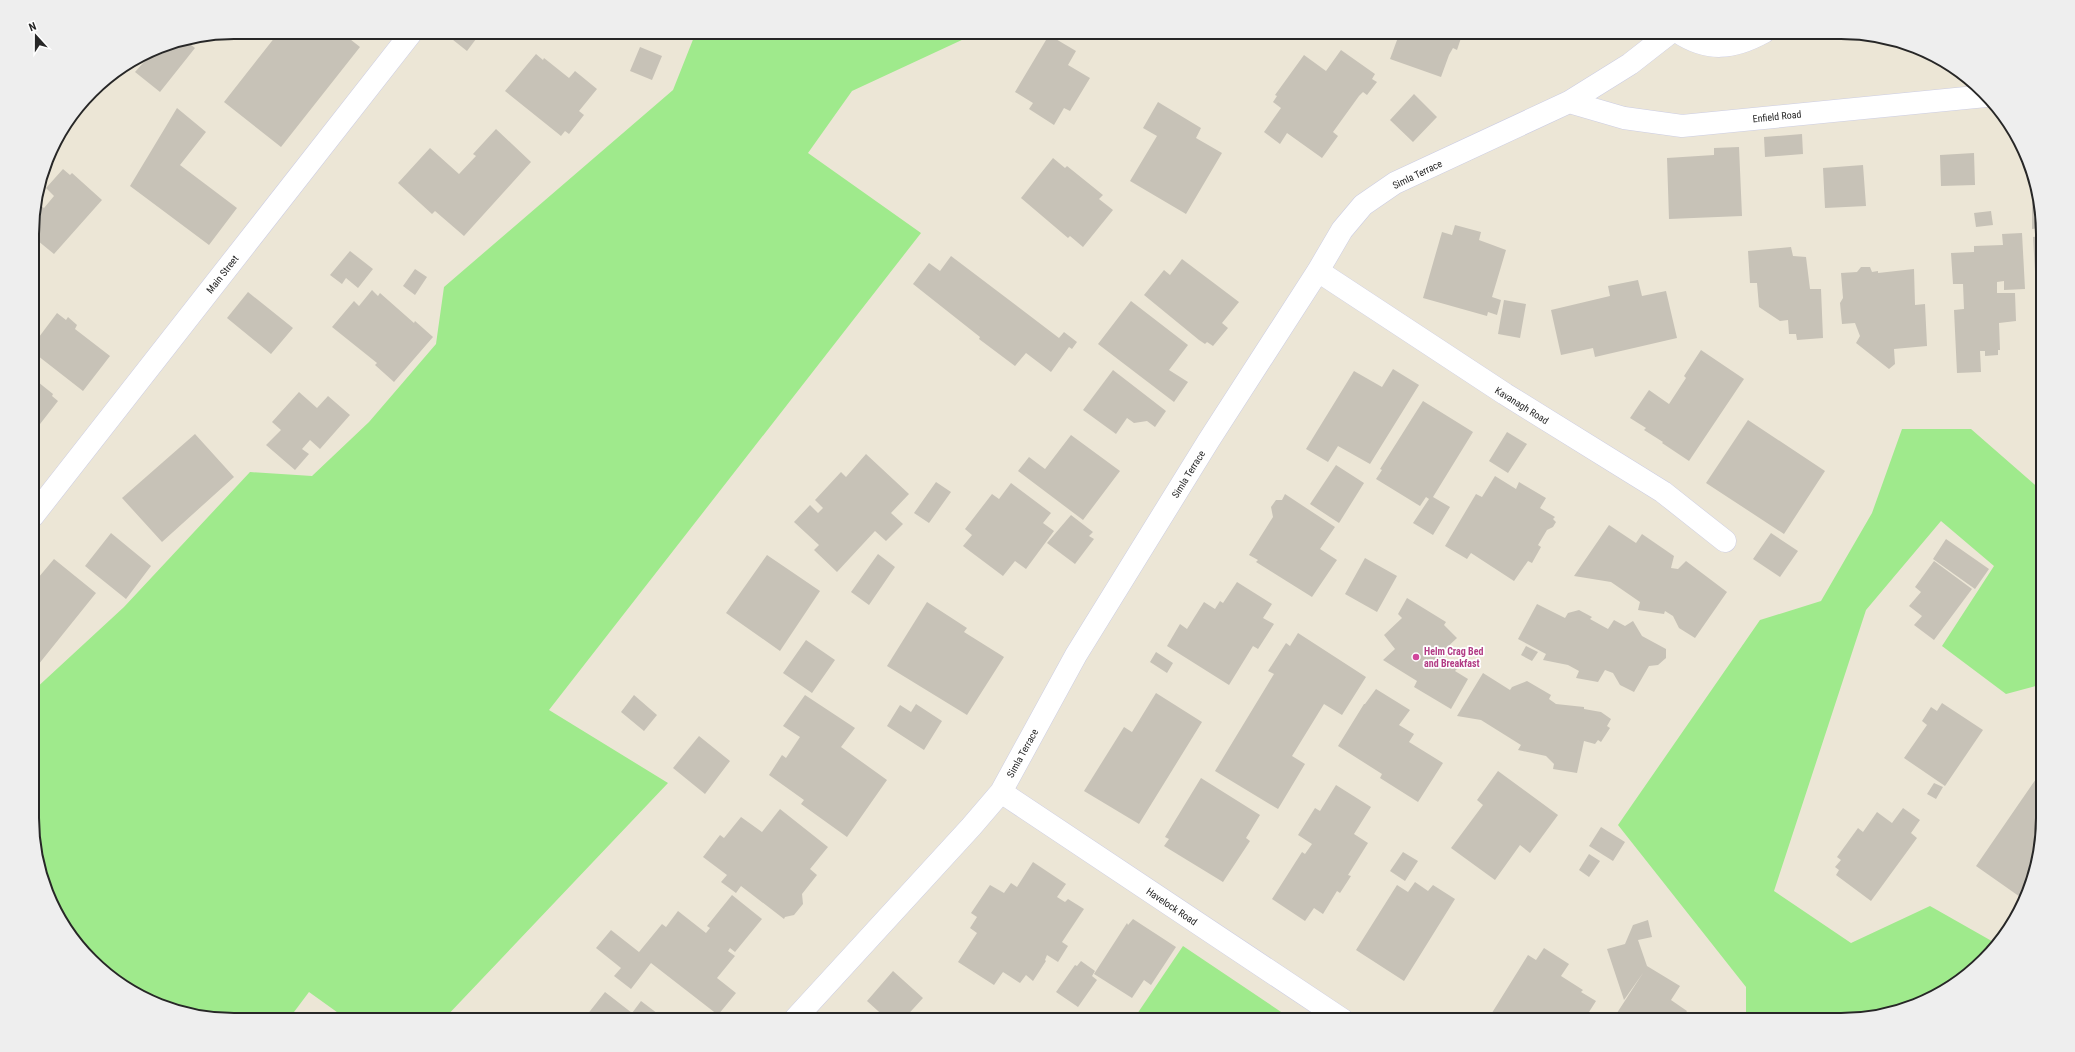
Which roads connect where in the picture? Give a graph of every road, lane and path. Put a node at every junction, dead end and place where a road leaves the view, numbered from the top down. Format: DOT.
graph roads {
  1 [pos="407,39"];
  2 [pos="1662,39"];
  3 [pos="1688,39"];
  4 [pos="1749,39"];
  5 [pos="1980,97"];
  6 [pos="1570,102"];
  7 [pos="1318,271"];
  8 [pos="39,508"];
  9 [pos="1725,541"];
  10 [pos="1001,792"];
  11 [pos="800,1013"];
  12 [pos="1332,1013"];
  1 -- 8 [label="street, Main Street"];
  2 -- 6 [label="street, Simla Terrace"];
  3 -- 4 [label="street"];
  5 -- 6 [label="street, Enfield Road"];
  6 -- 7 [label="street, Simla Terrace"];
  7 -- 9 [label="street, Kavanagh Road"];
  7 -- 10 [label="street, Simla Terrace"];
  10 -- 11 [label="street, Simla Terrace"];
  10 -- 12 [label="street, Havelock Road"];
}
